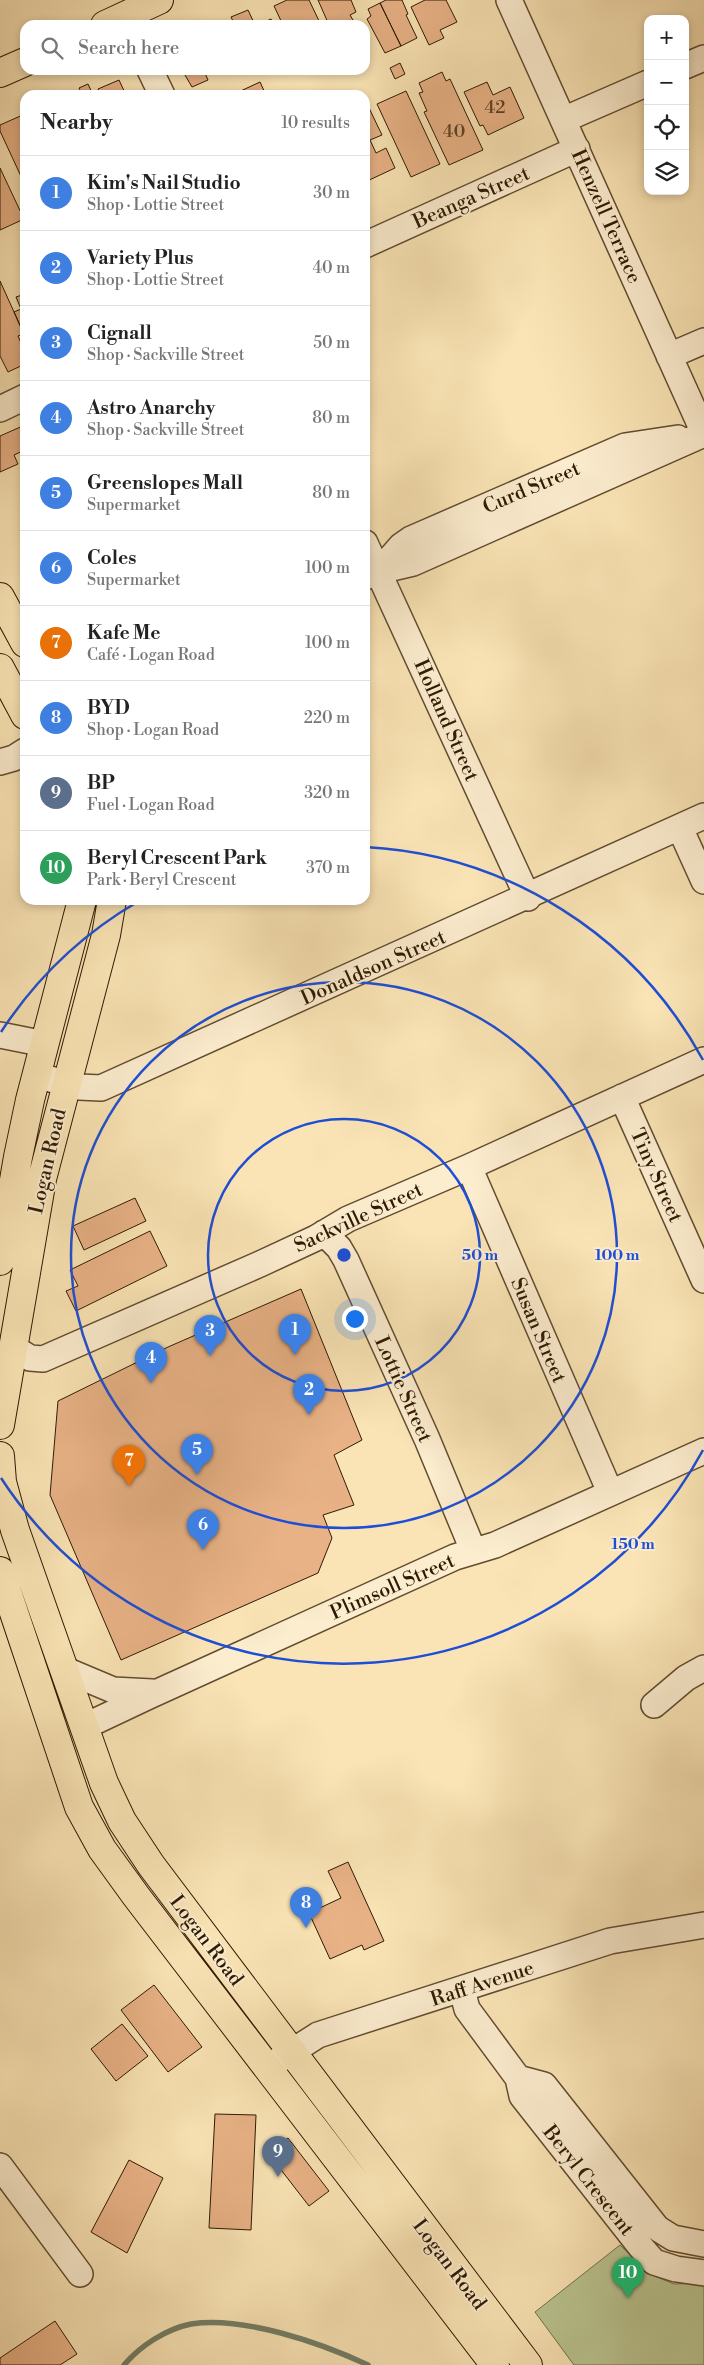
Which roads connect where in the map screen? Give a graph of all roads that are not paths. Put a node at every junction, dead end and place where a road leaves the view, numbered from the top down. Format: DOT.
graph roads {
  1 [pos="159,0"];
  2 [pos="509,0"];
  3 [pos="124,20"];
  4 [pos="704,58"];
  5 [pos="20,64"];
  6 [pos="689,64"];
  7 [pos="0,74"];
  8 [pos="152,75"];
  9 [pos="644,85"];
  10 [pos="160,90"];
  11 [pos="563,120"];
  12 [pos="577,149"];
  13 [pos="370,243"];
  14 [pos="704,341"];
  15 [pos="669,356"];
  16 [pos="20,400"];
  17 [pos="0,409"];
  18 [pos="702,434"];
  19 [pos="372,574"];
  20 [pos="0,597"];
  21 [pos="20,634"];
  22 [pos="0,668"];
  23 [pos="20,706"];
  24 [pos="20,754"];
  25 [pos="0,762"];
  26 [pos="704,816"];
  27 [pos="680,828"];
  28 [pos="704,881"];
  29 [pos="528,898"];
  30 [pos="81,905"];
  31 [pos="111,905"];
  32 [pos="0,1035"];
  33 [pos="45,1044"];
  34 [pos="74,1051"];
  35 [pos="704,1060"];
  36 [pos="36,1075"];
  37 [pos="66,1083"];
  38 [pos="622,1097"];
  39 [pos="468,1167"];
  40 [pos="324,1233"];
  41 [pos="0,1260"];
  42 [pos="704,1280"];
  43 [pos="6,1342"];
  44 [pos="0,1425"];
  45 [pos="704,1451"];
  46 [pos="0,1456"];
  47 [pos="610,1492"];
  48 [pos="473,1550"];
  49 [pos="27,1565"];
  50 [pos="0,1571"];
  51 [pos="8,1617"];
  52 [pos="704,1668"];
  53 [pos="63,1669"];
  54 [pos="160,1691"];
  55 [pos="654,1705"];
  56 [pos="85,1730"];
  57 [pos="87,1825"];
  58 [pos="704,1925"];
  59 [pos="462,1990"];
  60 [pos="290,2051"];
  61 [pos="268,2067"];
  62 [pos="518,2078"];
  63 [pos="0,2166"];
  64 [pos="704,2244"];
  65 [pos="74,2267"];
  66 [pos="704,2273"];
  67 [pos="495,2365"];
  68 [pos="528,2365"];
  1 -- 3 [label="main road"];
  2 -- 11 [label="street, Henzell Terrace"];
  4 -- 6 [label="street"];
  5 -- 7 [label="main road"];
  8 -- 10 [label="street"];
  9 -- 11 [label="street"];
  11 -- 12 [label="street, Henzell Terrace"];
  12 -- 13 [label="street, Beanga Street"];
  12 -- 15 [label="street, Henzell Terrace"];
  14 -- 15 [label="street"];
  15 -- 18 [label="street, Henzell Terrace"];
  16 -- 17 [label="street"];
  18 -- 19 [label="street, Curd Street"];
  19 -- 29 [label="street, Holland Street"];
  20 -- 21 [label="main road"];
  22 -- 23 [label="main road"];
  24 -- 25 [label="street"];
  26 -- 27 [label="street, Donaldson Street"];
  27 -- 28 [label="street"];
  27 -- 29 [label="street, Donaldson Street"];
  29 -- 37 [label="street, Donaldson Street"];
  30 -- 33 [label="main road, Logan Road"];
  31 -- 34 [label="main road, Logan Road"];
  32 -- 33 [label="street"];
  33 -- 34 [label="main road"];
  33 -- 36 [label="main road, Logan Road"];
  34 -- 37 [label="main road, Logan Road"];
  35 -- 38 [label="street, Sackville Street"];
  36 -- 37 [label="street, Donaldson Street"];
  36 -- 41 [label="main road, Logan Road"];
  37 -- 43 [label="main road, Logan Road"];
  38 -- 39 [label="street, Sackville Street"];
  38 -- 42 [label="street, Tiny Street"];
  39 -- 40 [label="street, Sackville Street"];
  39 -- 47 [label="street, Susan Street"];
  40 -- 43 [label="street, Sackville Street"];
  40 -- 48 [label="street, Lottie Street"];
  43 -- 44 [label="main road, Logan Road"];
  45 -- 47 [label="street, Plimsoll Street"];
  46 -- 49 [label="main road, Logan Road"];
  47 -- 48 [label="street, Plimsoll Street"];
  48 -- 54 [label="street, Plimsoll Street"];
  49 -- 50 [label="main road"];
  49 -- 53 [label="main road, Logan Road"];
  50 -- 51 [label="main road, Logan Road"];
  51 -- 57 [label="main road, Logan Road"];
  52 -- 55 [label="street"];
  53 -- 54 [label="street"];
  53 -- 56 [label="main road, Logan Road"];
  54 -- 56 [label="street, Plimsoll Street"];
  56 -- 57 [label="main road"];
  56 -- 60 [label="main road, Logan Road"];
  57 -- 61 [label="main road, Logan Road"];
  58 -- 59 [label="street, Raff Avenue"];
  59 -- 60 [label="street, Raff Avenue"];
  59 -- 62 [label="street, Beryl Crescent"];
  60 -- 61 [label="street, Raff Avenue"];
  60 -- 68 [label="main road, Logan Road"];
  61 -- 67 [label="main road, Logan Road"];
  62 -- 64 [label="street, Beryl Crescent"];
  62 -- 66 [label="street, Beryl Crescent"];
  63 -- 65 [label="street"];
}
